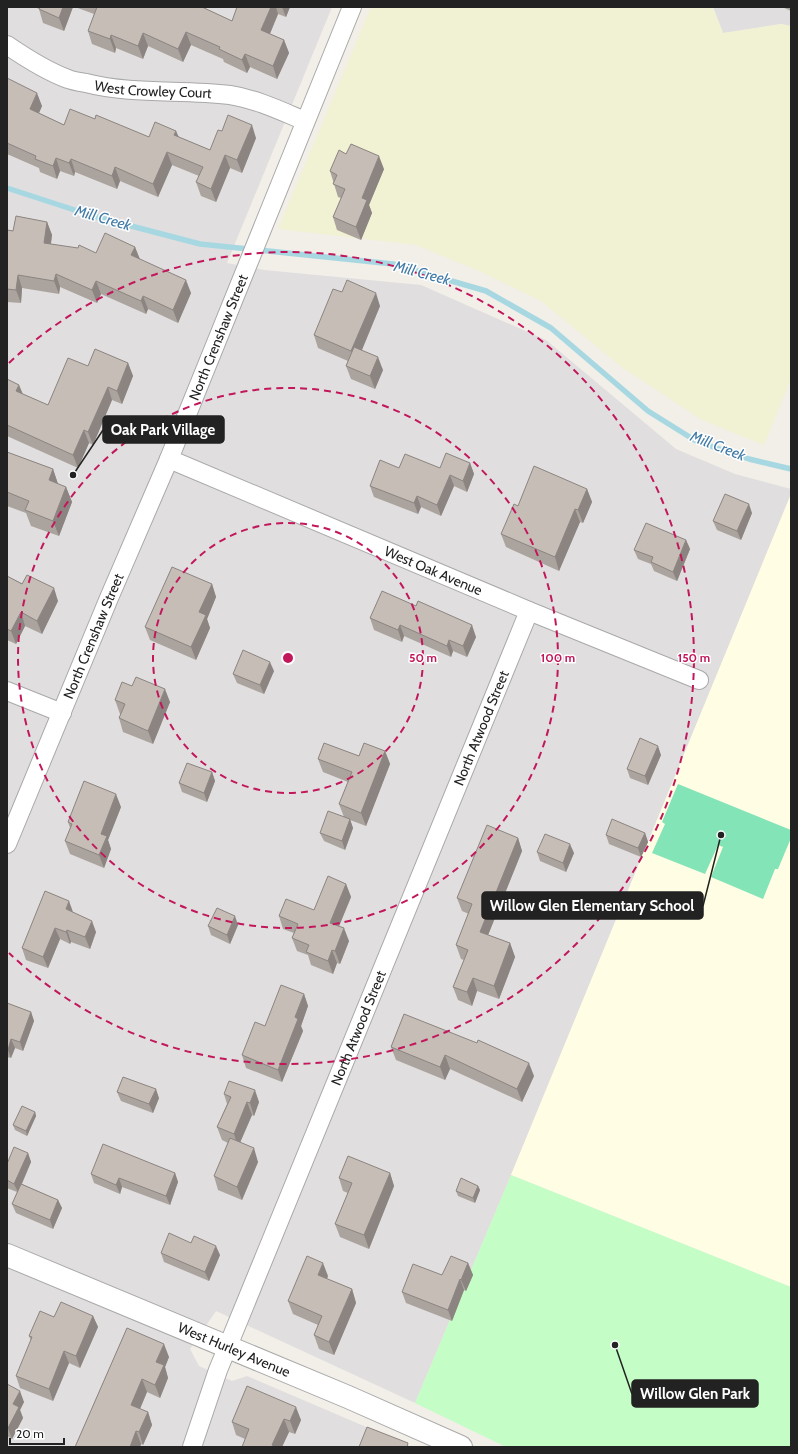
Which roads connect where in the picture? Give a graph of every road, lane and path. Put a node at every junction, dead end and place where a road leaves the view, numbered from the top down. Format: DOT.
graph roads {
  1 [pos="352,7"];
  2 [pos="7,45"];
  3 [pos="305,121"];
  4 [pos="169,459"];
  5 [pos="529,611"];
  6 [pos="699,680"];
  7 [pos="7,690"];
  8 [pos="62,713"];
  9 [pos="7,844"];
  10 [pos="7,1255"];
  11 [pos="228,1346"];
  12 [pos="192,1447"];
  13 [pos="461,1447"];
  1 -- 3 [label="street, North Crenshaw Street"];
  2 -- 3 [label="street, West Crowley Court"];
  3 -- 4 [label="street, North Crenshaw Street"];
  4 -- 5 [label="street, West Oak Avenue"];
  4 -- 8 [label="street, North Crenshaw Street"];
  5 -- 6 [label="street, West Oak Avenue"];
  5 -- 11 [label="street, North Atwood Street"];
  7 -- 8 [label="street"];
  8 -- 9 [label="street, North Crenshaw Street"];
  10 -- 11 [label="street, West Hurley Avenue"];
  11 -- 12 [label="street, North Atwood Street"];
  11 -- 13 [label="street, West Hurley Avenue"];
}
